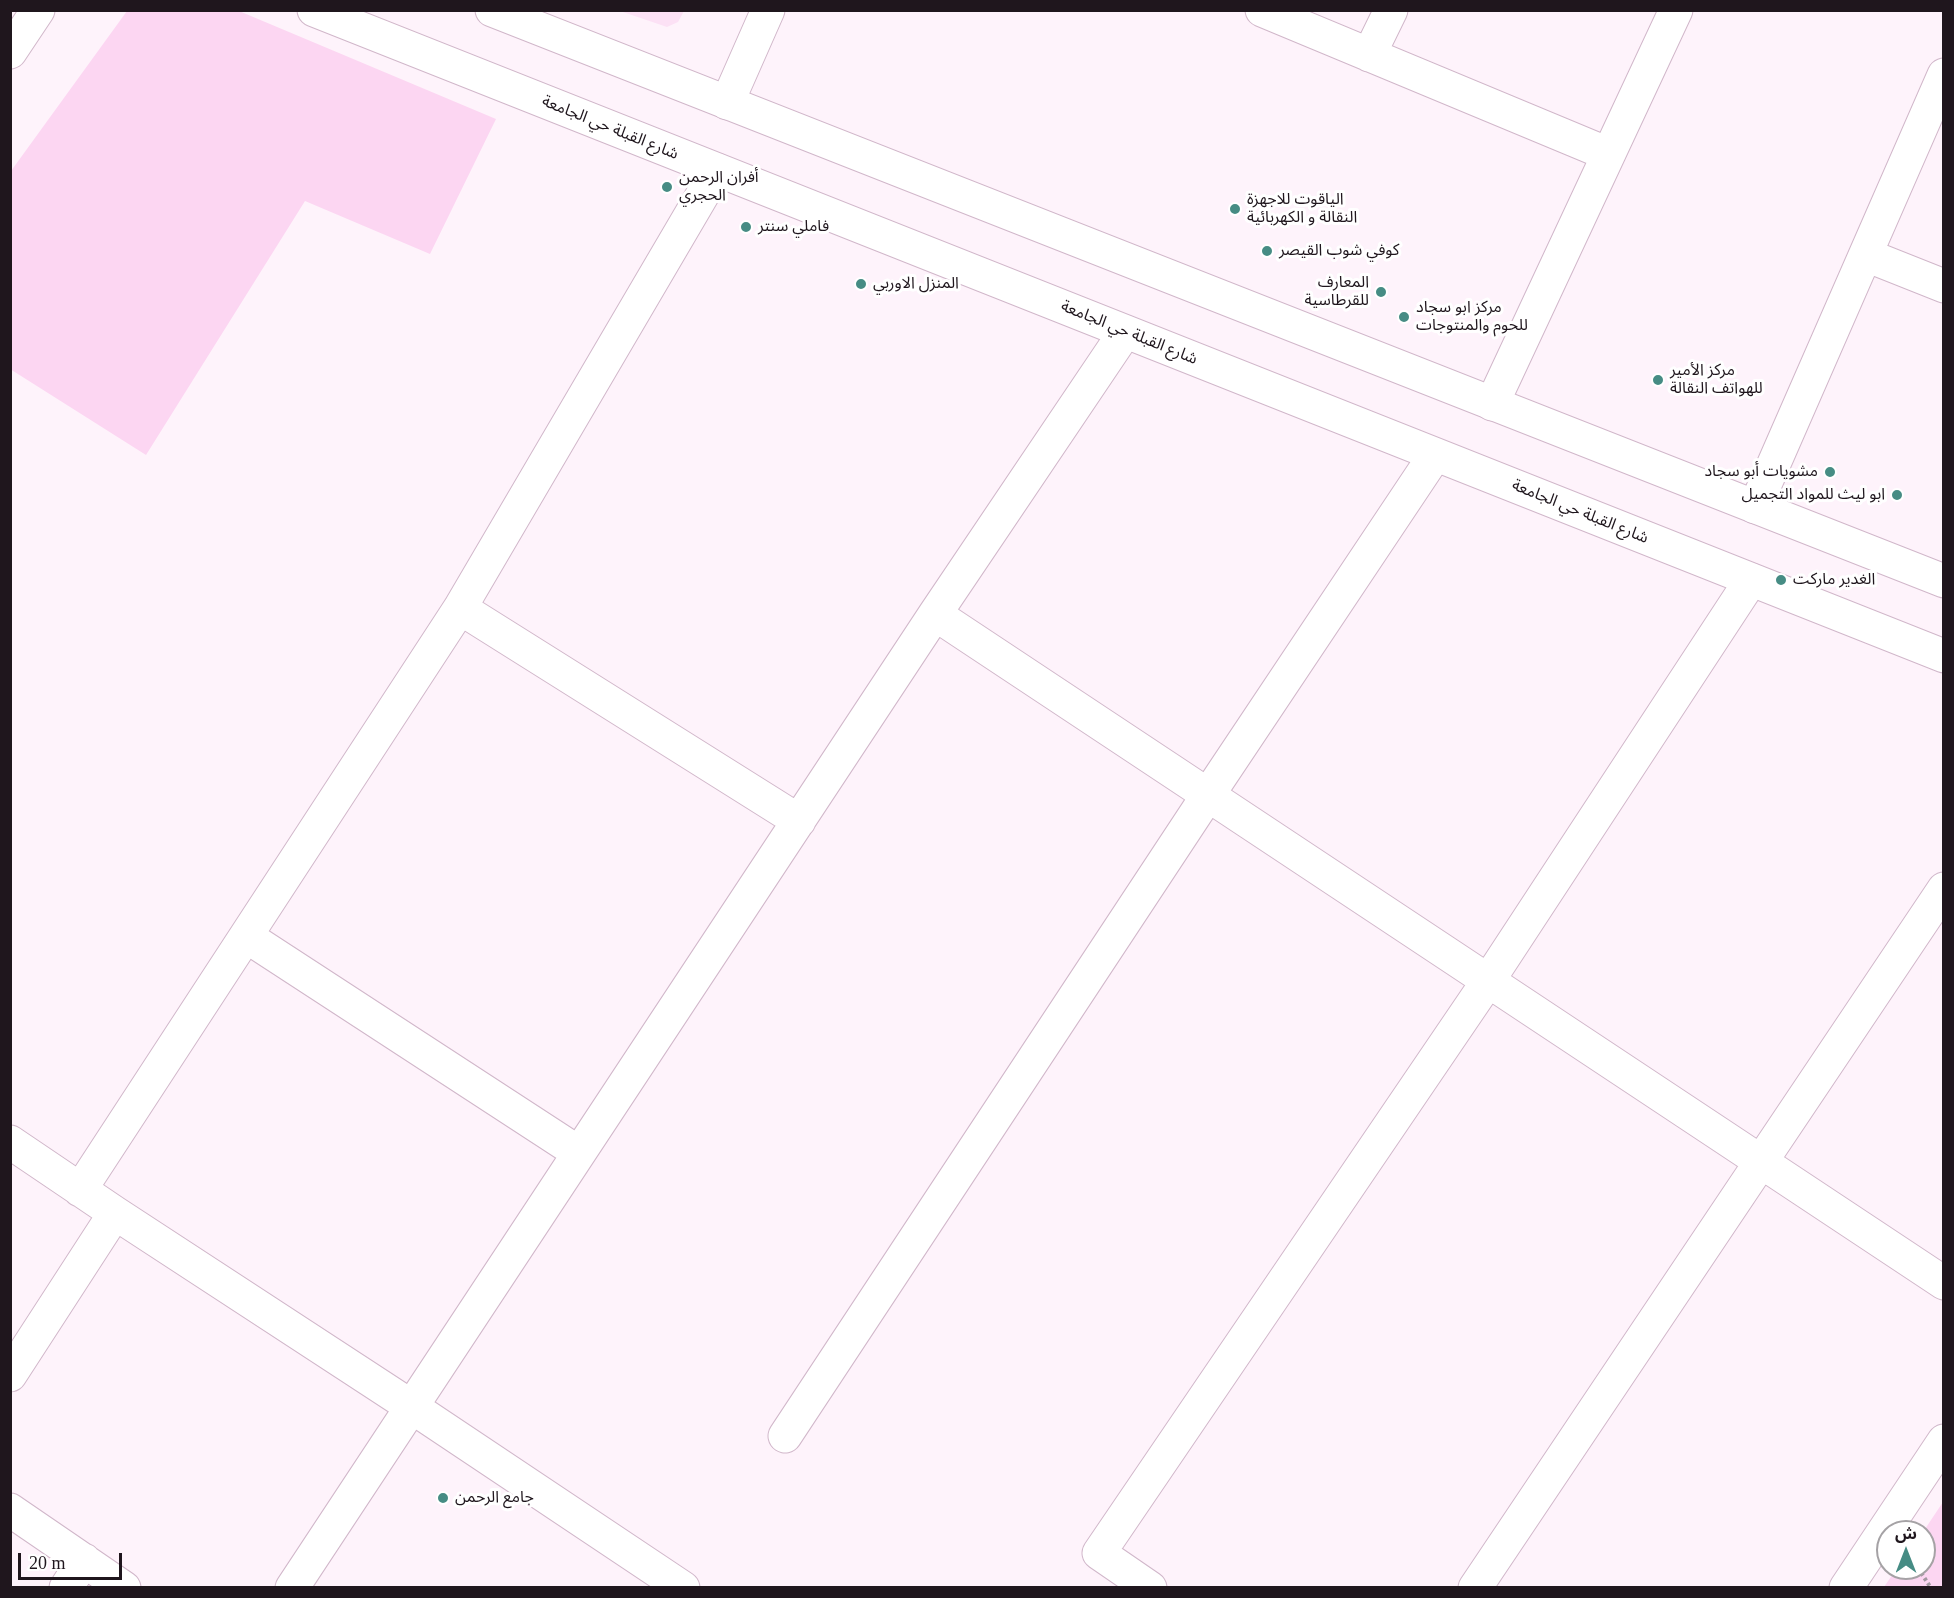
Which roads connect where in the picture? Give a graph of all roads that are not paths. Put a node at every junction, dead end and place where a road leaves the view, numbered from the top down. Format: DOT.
graph roads {
  1 [pos="38,10"];
  2 [pos="492,10"];
  3 [pos="768,10"];
  4 [pos="1262,10"];
  5 [pos="1390,10"];
  6 [pos="1676,10"];
  7 [pos="329,13"];
  8 [pos="10,52"];
  9 [pos="1369,55"];
  10 [pos="1944,75"];
  11 [pos="727,103"];
  12 [pos="1608,154"];
  13 [pos="717,170"];
  14 [pos="1866,255"];
  15 [pos="1944,286"];
  16 [pos="1125,332"];
  17 [pos="1492,404"];
  18 [pos="1435,454"];
  19 [pos="1755,507"];
  20 [pos="1751,580"];
  21 [pos="1944,581"];
  22 [pos="460,608"];
  23 [pos="935,614"];
  24 [pos="1944,656"];
  25 [pos="1208,795"];
  26 [pos="799,821"];
  27 [pos="1944,889"];
  28 [pos="246,936"];
  29 [pos="1488,981"];
  30 [pos="10,1142"];
  31 [pos="579,1153"];
  32 [pos="1761,1162"];
  33 [pos="80,1190"];
  34 [pos="115,1213"];
  35 [pos="1944,1283"];
  36 [pos="10,1375"];
  37 [pos="412,1407"];
  38 [pos="785,1436"];
  39 [pos="1944,1441"];
  40 [pos="10,1510"];
  41 [pos="84,1560"];
  42 [pos="66,1587"];
  43 [pos="124,1587"];
  44 [pos="292,1587"];
  45 [pos="683,1587"];
  46 [pos="1150,1587"];
  47 [pos="1475,1587"];
  48 [pos="1846,1587"];
  1 -- 8 [label="street"];
  2 -- 11 [label="street"];
  3 -- 11 [label="street"];
  4 -- 9 [label="street"];
  5 -- 9 [label="street"];
  6 -- 12 [label="street"];
  7 -- 13 [label="street, شارع القبلة حي الجامعة"];
  9 -- 12 [label="street"];
  10 -- 14 [label="street"];
  11 -- 17 [label="street"];
  12 -- 17 [label="street"];
  13 -- 16 [label="street, شارع القبلة حي الجامعة"];
  13 -- 22 [label="street"];
  14 -- 15 [label="street"];
  14 -- 19 [label="street"];
  16 -- 18 [label="street, شارع القبلة حي الجامعة"];
  16 -- 23 [label="street"];
  17 -- 19 [label="street"];
  18 -- 20 [label="street, شارع القبلة حي الجامعة"];
  18 -- 25 [label="street"];
  19 -- 21 [label="street"];
  20 -- 24 [label="street, شارع القبلة حي الجامعة"];
  20 -- 29 [label="street"];
  22 -- 26 [label="street"];
  22 -- 28 [label="street"];
  23 -- 25 [label="street"];
  23 -- 26 [label="street"];
  25 -- 29 [label="street"];
  25 -- 38 [label="street"];
  26 -- 31 [label="street"];
  27 -- 32 [label="street"];
  28 -- 31 [label="street"];
  28 -- 33 [label="street"];
  29 -- 32 [label="street"];
  29 -- 46 [label="street"];
  30 -- 33 [label="street"];
  31 -- 37 [label="street"];
  32 -- 35 [label="street"];
  32 -- 47 [label="street"];
  33 -- 34 [label="street"];
  34 -- 36 [label="street"];
  34 -- 37 [label="street"];
  37 -- 44 [label="street"];
  37 -- 45 [label="street"];
  39 -- 48 [label="street"];
  40 -- 41 [label="street"];
  41 -- 42 [label="street"];
  41 -- 43 [label="street"];
}
